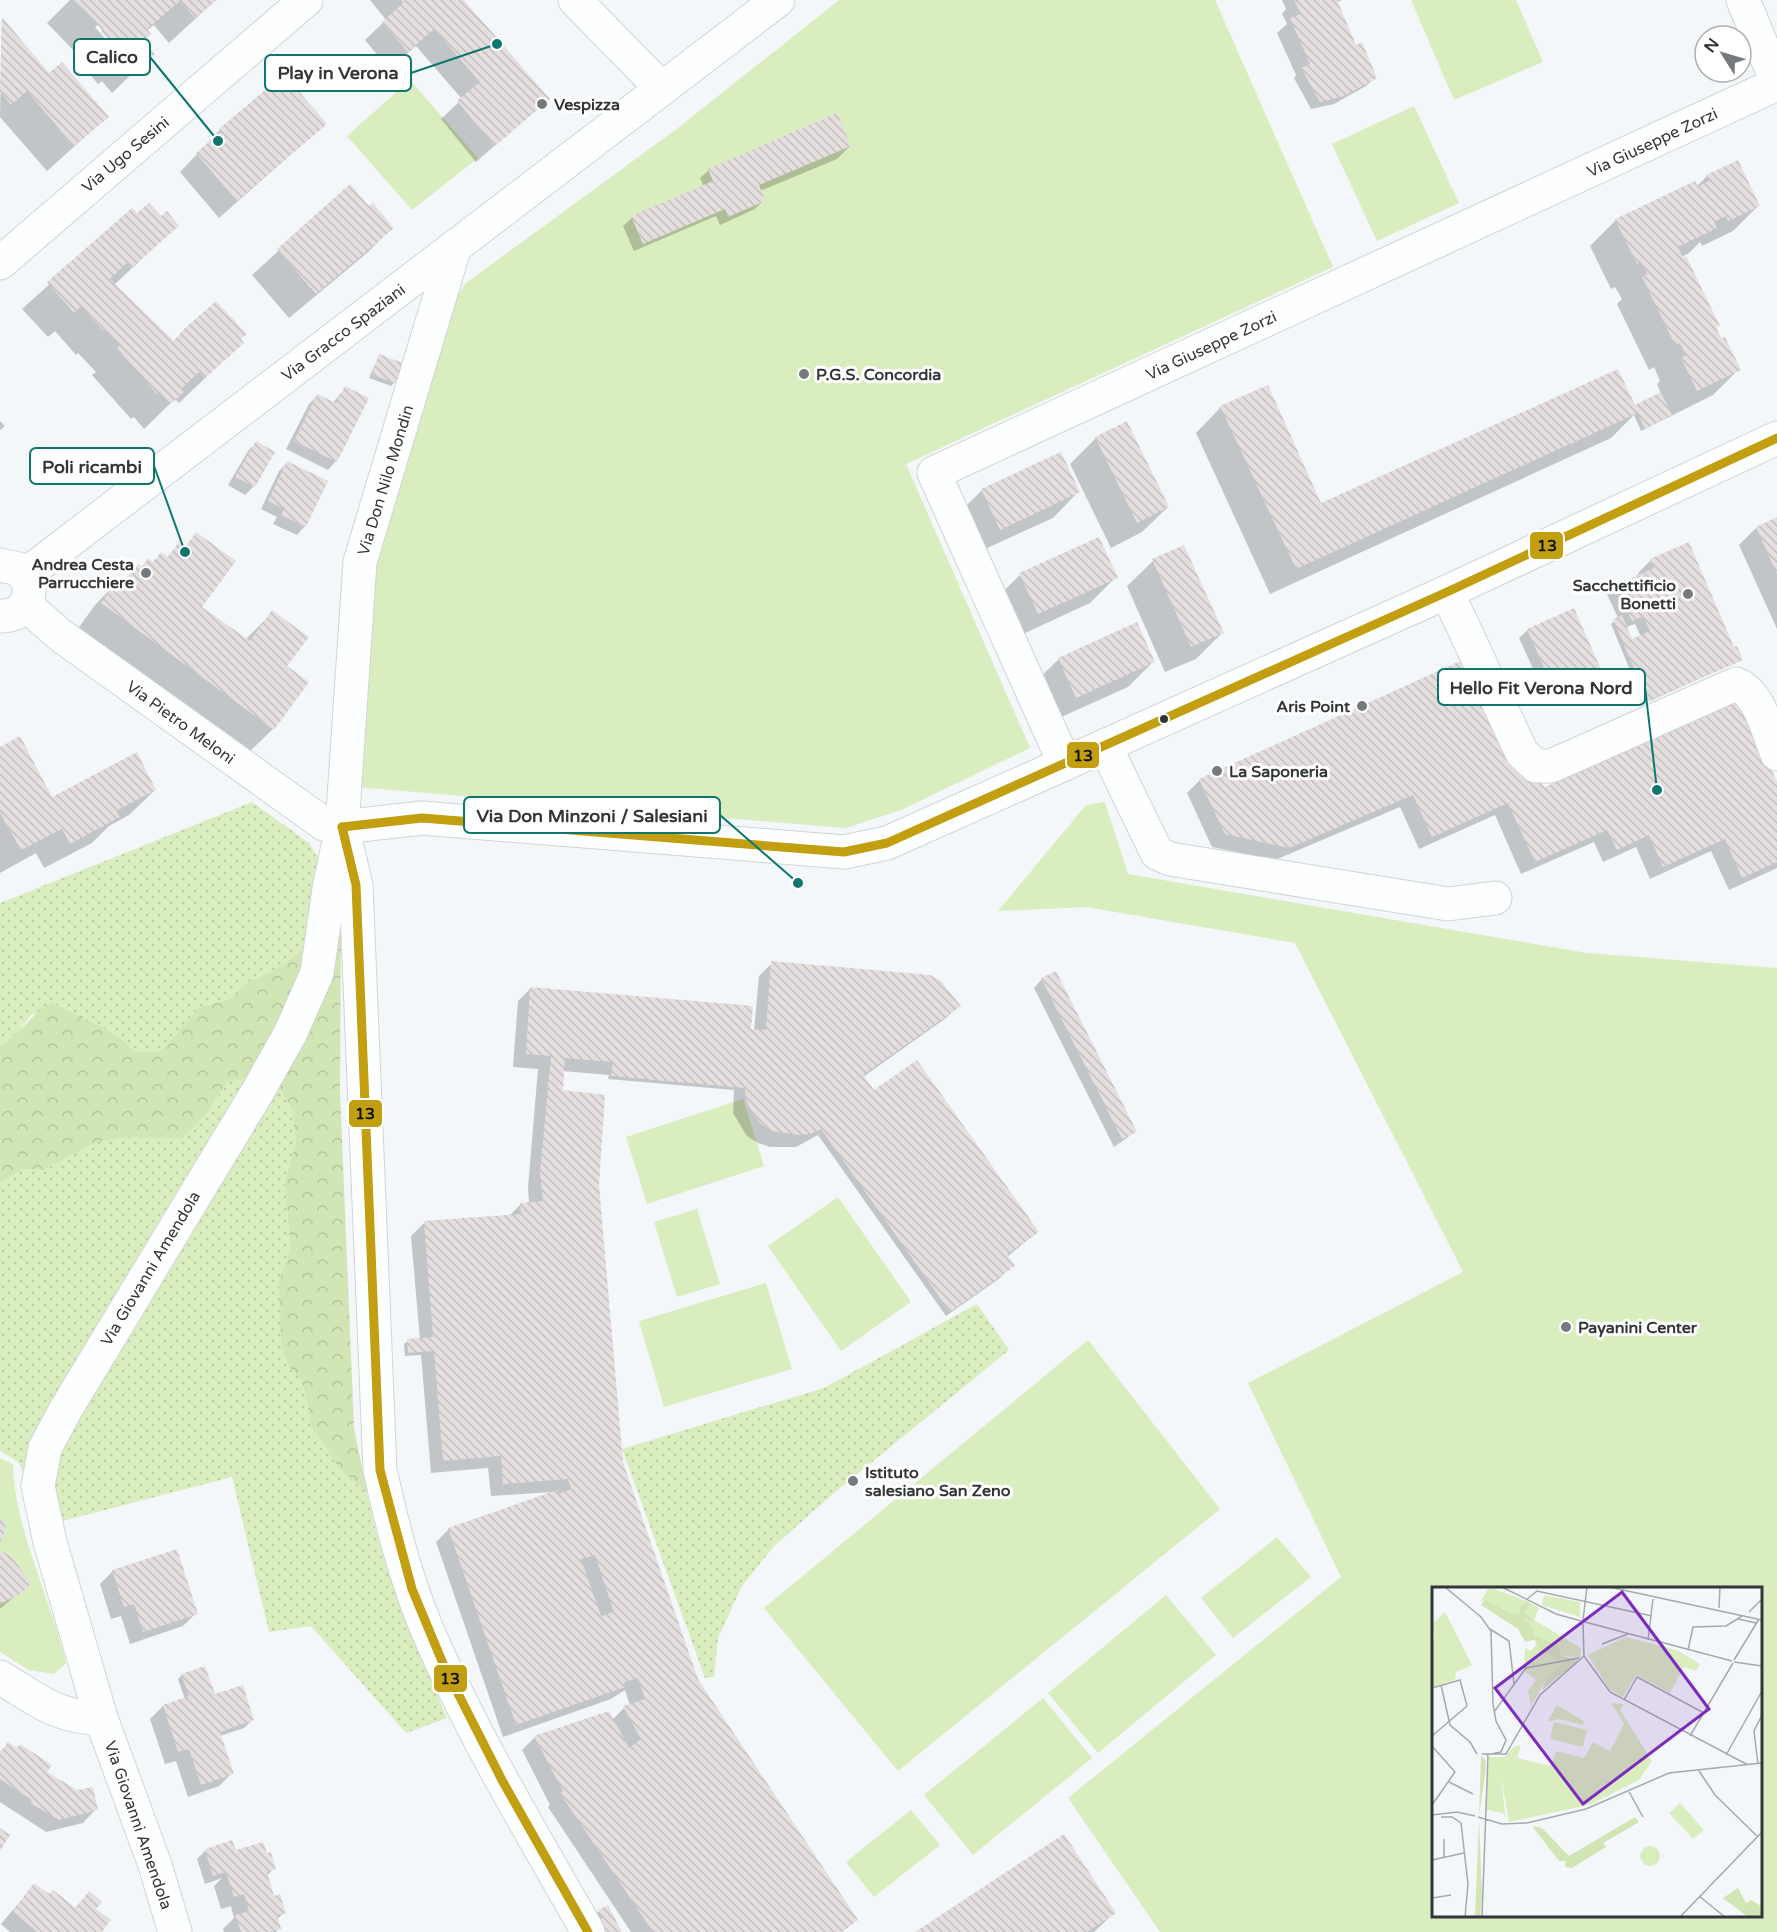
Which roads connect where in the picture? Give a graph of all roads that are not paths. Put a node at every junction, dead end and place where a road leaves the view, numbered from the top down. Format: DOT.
graph roads {
  1 [pos="306,0"];
  2 [pos="575,0"];
  3 [pos="778,0"];
  4 [pos="1743,0"];
  5 [pos="1777,83"];
  6 [pos="662,89"];
  7 [pos="455,246"];
  8 [pos="0,264"];
  9 [pos="1777,438"];
  10 [pos="13,590"];
  11 [pos="1447,592"];
  12 [pos="1105,746"];
  13 [pos="1777,754"];
  14 [pos="1065,764"];
  15 [pos="342,827"];
  16 [pos="1495,898"];
  17 [pos="0,1677"];
  18 [pos="101,1718"];
  19 [pos="175,1932"];
  20 [pos="588,1932"];
  1 -- 8 [label="street, Via Ugo Sesini"];
  2 -- 6 [label="street"];
  3 -- 6 [label="street, Via Gracco Spaziani"];
  4 -- 5 [label="street"];
  5 -- 14 [label="street, Via Giuseppe Zorzi"];
  6 -- 7 [label="street, Via Gracco Spaziani"];
  7 -- 10 [label="street, Via Gracco Spaziani"];
  7 -- 15 [label="street, Via Don Nilo Mondin"];
  9 -- 11 [label="street"];
  10 -- 15 [label="street, Via Pietro Meloni"];
  11 -- 12 [label="street"];
  11 -- 13 [label="street"];
  12 -- 14 [label="street"];
  12 -- 16 [label="street"];
  14 -- 15 [label="street"];
  15 -- 18 [label="street, Via Giovanni Amendola"];
  15 -- 20 [label="street"];
  17 -- 18 [label="street"];
  18 -- 19 [label="street, Via Giovanni Amendola"];
}
